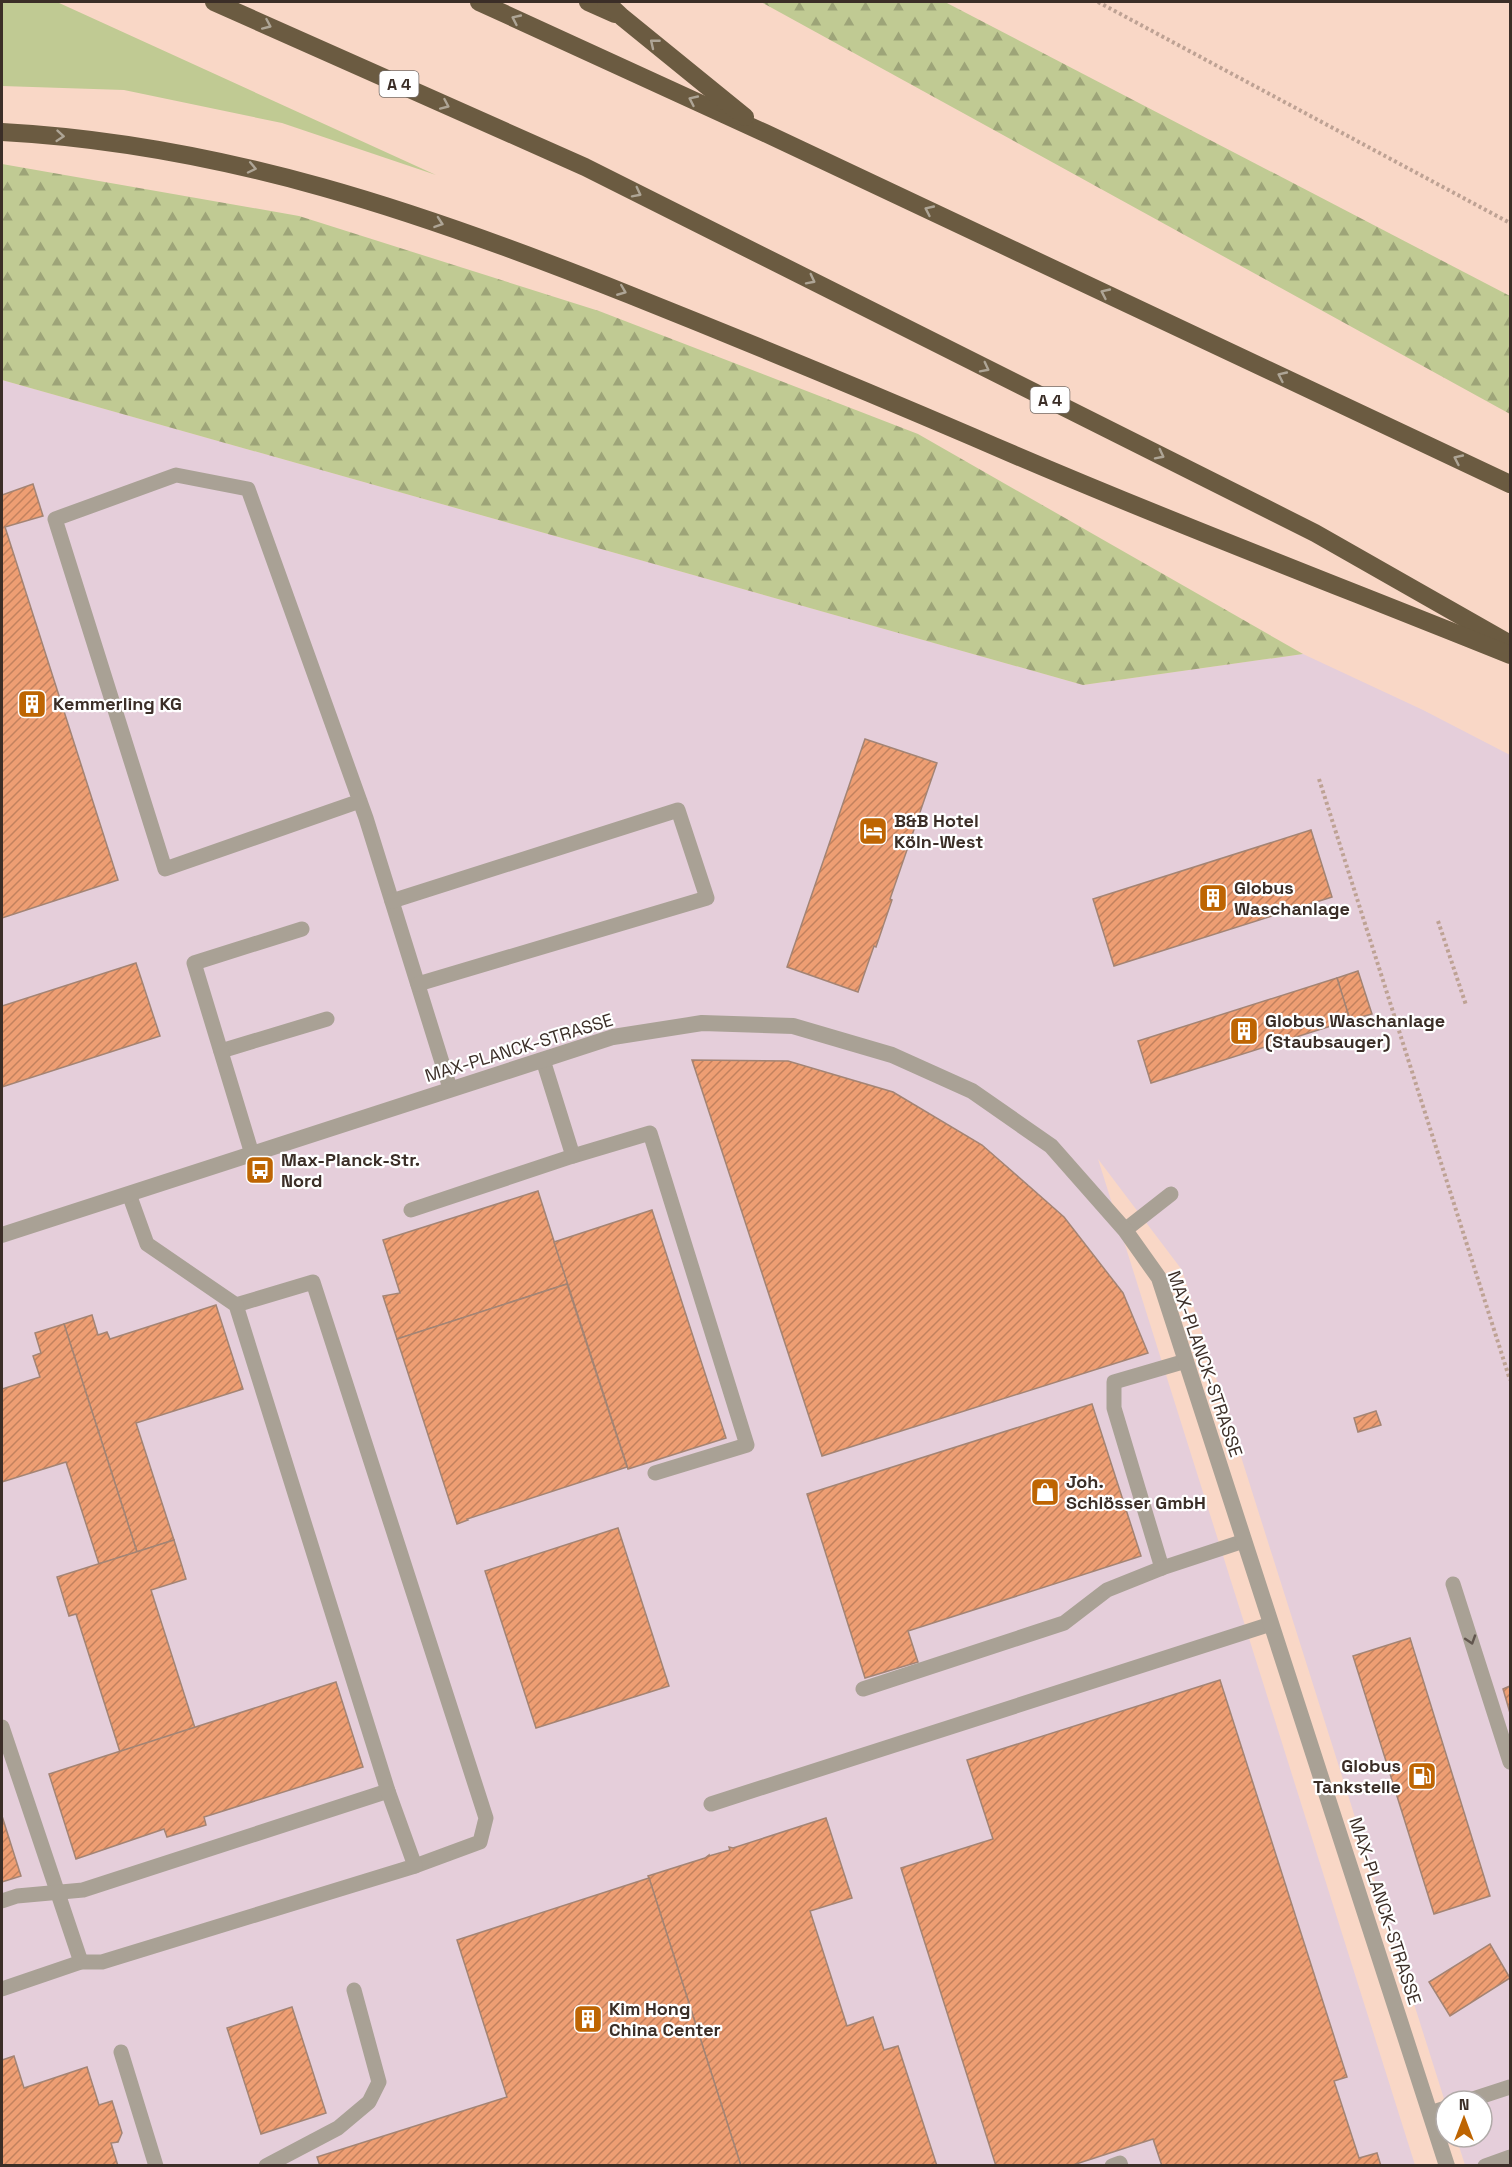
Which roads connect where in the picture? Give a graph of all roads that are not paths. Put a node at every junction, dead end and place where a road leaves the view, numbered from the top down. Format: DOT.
graph roads {
  1 [pos="214,2"];
  2 [pos="479,2"];
  3 [pos="588,2"];
  4 [pos="606,2"];
  5 [pos="622,17"];
  6 [pos="2,132"];
  7 [pos="765,133"];
  8 [pos="1510,484"];
  9 [pos="1510,645"];
  10 [pos="1510,655"];
  11 [pos="360,801"];
  12 [pos="392,901"];
  13 [pos="302,929"];
  14 [pos="418,984"];
  15 [pos="327,1019"];
  16 [pos="221,1051"];
  17 [pos="543,1060"];
  18 [pos="450,1088"];
  19 [pos="252,1154"];
  20 [pos="573,1156"];
  21 [pos="129,1194"];
  22 [pos="1170,1194"];
  23 [pos="411,1209"];
  24 [pos="1125,1230"];
  25 [pos="2,1235"];
  26 [pos="236,1305"];
  27 [pos="1186,1361"];
  28 [pos="655,1473"];
  29 [pos="1244,1541"];
  30 [pos="1162,1568"];
  31 [pos="1453,1584"];
  32 [pos="1271,1624"];
  33 [pos="863,1689"];
  34 [pos="2,1727"];
  35 [pos="1510,1762"];
  36 [pos="388,1791"];
  37 [pos="711,1804"];
  38 [pos="415,1866"];
  39 [pos="57,1892"];
  40 [pos="2,1901"];
  41 [pos="81,1962"];
  42 [pos="2,1989"];
  43 [pos="354,1990"];
  44 [pos="121,2052"];
  45 [pos="1510,2087"];
  46 [pos="1494,2092"];
  47 [pos="1434,2098"];
  48 [pos="1444,2149"];
  49 [pos="1510,2157"];
  50 [pos="156,2166"];
  51 [pos="266,2166"];
  52 [pos="1447,2166"];
  53 [pos="1485,2166"];
  1 -- 9 [label="highway, A 4, one-way"];
  7 -- 2 [label="highway, one-way"];
  3 -- 5 [label="highway"];
  4 -- 5 [label="highway"];
  7 -- 5 [label="highway, one-way"];
  6 -- 10 [label="highway, one-way"];
  8 -- 7 [label="highway, one-way"];
  11 -- 11 [label="lane"];
  11 -- 12 [label="lane"];
  12 -- 14 [label="lane"];
  12 -- 14 [label="lane"];
  13 -- 16 [label="lane"];
  14 -- 18 [label="lane"];
  15 -- 16 [label="lane"];
  16 -- 19 [label="lane"];
  17 -- 18 [label="street, MAX-PLANCK-STRASSE"];
  17 -- 20 [label="lane"];
  17 -- 24 [label="street, MAX-PLANCK-STRASSE"];
  18 -- 19 [label="street, MAX-PLANCK-STRASSE"];
  19 -- 21 [label="street, MAX-PLANCK-STRASSE"];
  20 -- 23 [label="lane"];
  20 -- 28 [label="lane"];
  21 -- 25 [label="street, MAX-PLANCK-STRASSE"];
  21 -- 26 [label="lane"];
  22 -- 24 [label="lane"];
  24 -- 27 [label="street, MAX-PLANCK-STRASSE"];
  26 -- 36 [label="lane"];
  26 -- 38 [label="lane"];
  27 -- 29 [label="street, MAX-PLANCK-STRASSE"];
  27 -- 30 [label="lane"];
  29 -- 30 [label="lane"];
  29 -- 32 [label="street, MAX-PLANCK-STRASSE"];
  30 -- 33 [label="lane"];
  31 -- 35 [label="lane, one-way"];
  32 -- 37 [label="lane"];
  32 -- 47 [label="street, MAX-PLANCK-STRASSE"];
  34 -- 39 [label="lane"];
  36 -- 38 [label="lane"];
  36 -- 39 [label="lane"];
  38 -- 41 [label="lane"];
  39 -- 40 [label="lane"];
  39 -- 41 [label="lane"];
  41 -- 42 [label="lane"];
  43 -- 51 [label="lane"];
  44 -- 50 [label="lane"];
  45 -- 46 [label="lane"];
  48 -- 52 [label="street, MAX-PLANCK-STRASSE"];
  49 -- 53 [label="lane"];
}
